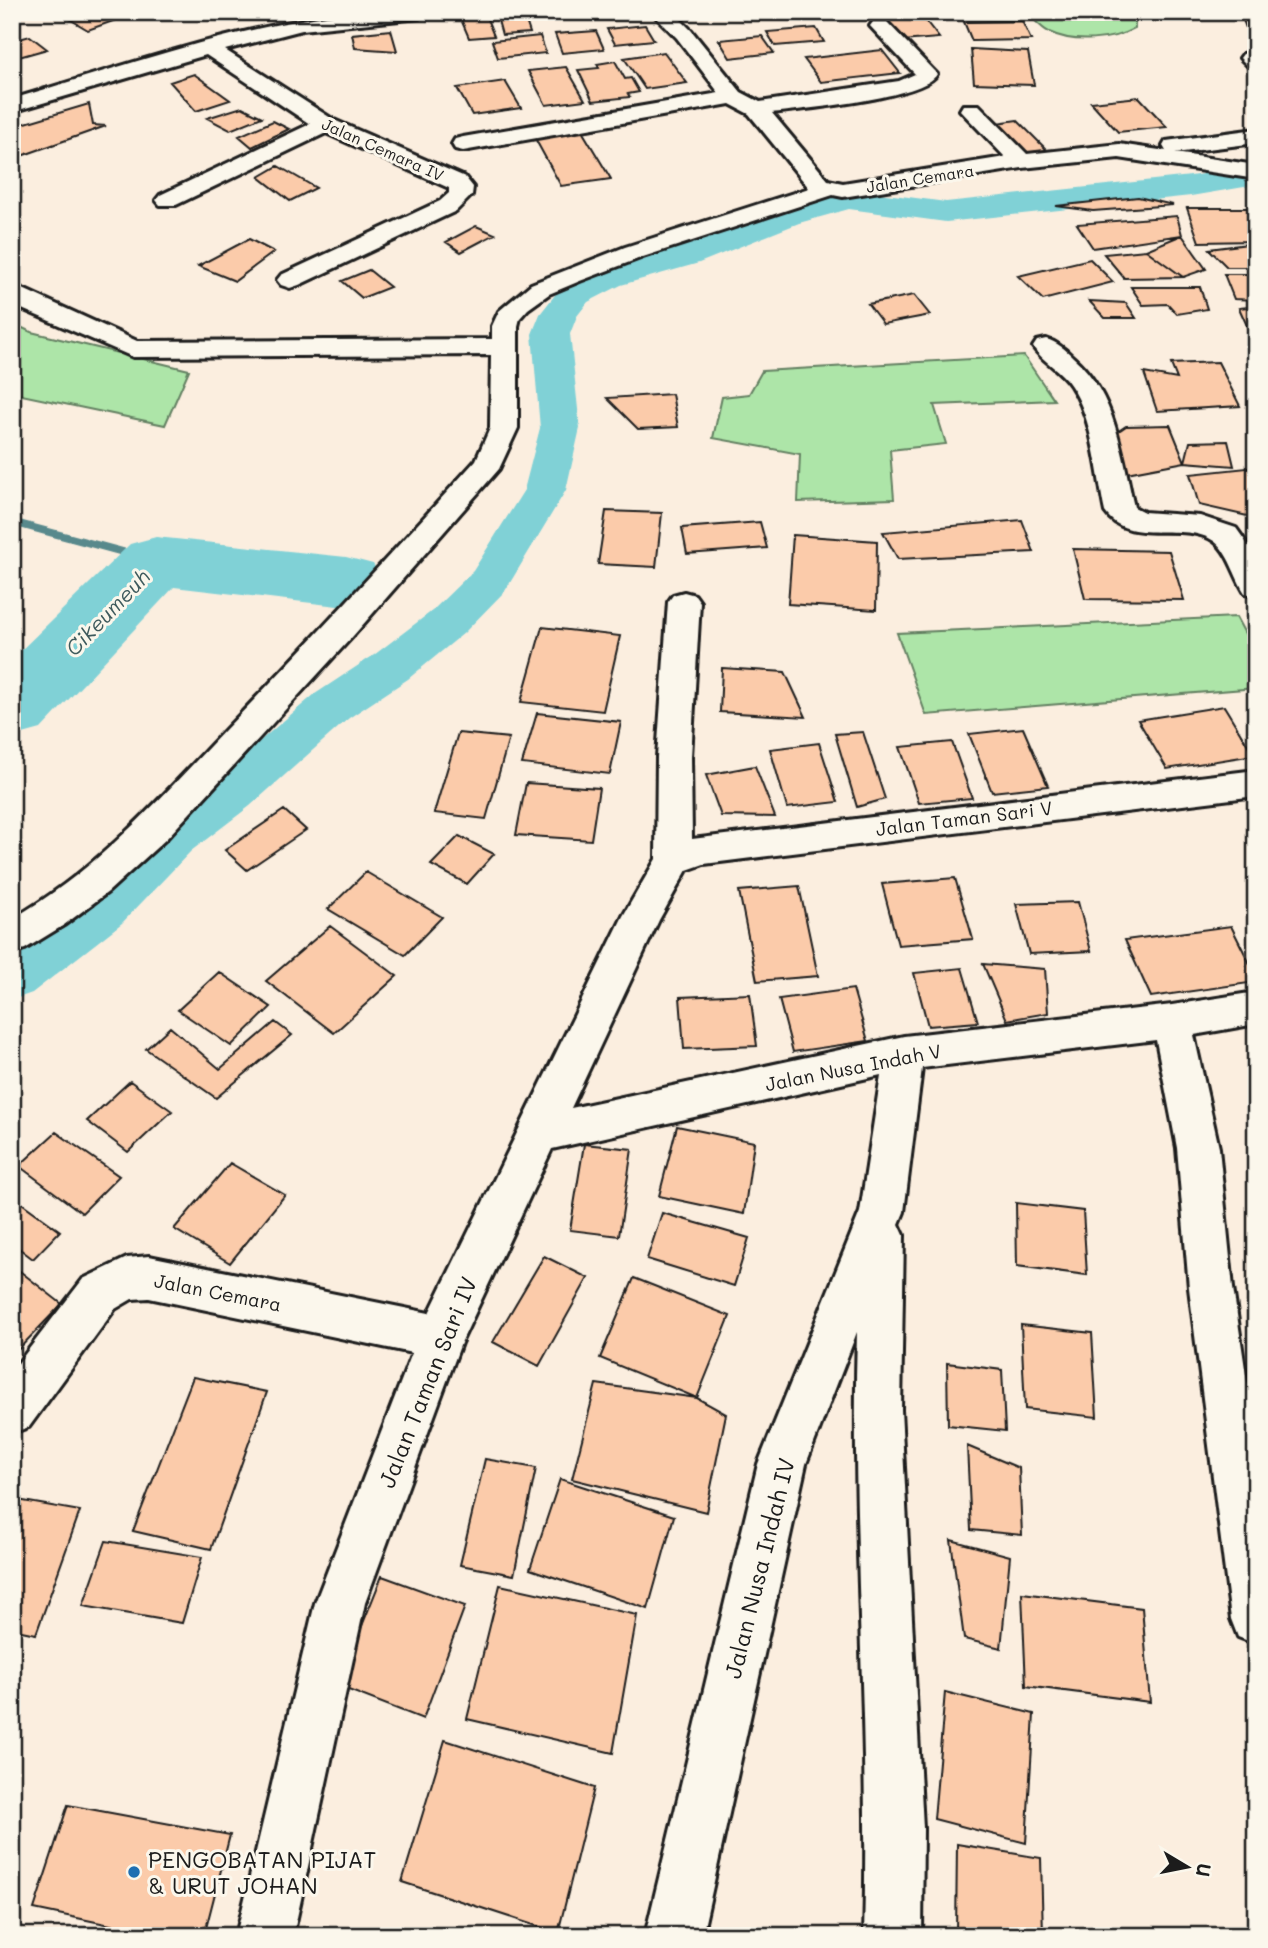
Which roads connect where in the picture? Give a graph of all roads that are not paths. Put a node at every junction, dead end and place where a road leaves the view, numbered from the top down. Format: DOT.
graph roads {
  1 [pos="331,12"];
  2 [pos="419,12"];
  3 [pos="661,12"];
  4 [pos="302,24"];
  5 [pos="880,26"];
  6 [pos="209,48"];
  7 [pos="733,97"];
  8 [pos="16,101"];
  9 [pos="757,109"];
  10 [pos="971,110"];
  11 [pos="326,125"];
  12 [pos="1256,136"];
  13 [pos="463,144"];
  14 [pos="1119,151"];
  15 [pos="1022,161"];
  16 [pos="1256,172"];
  17 [pos="828,189"];
  18 [pos="168,200"];
  19 [pos="290,279"];
  20 [pos="12,292"];
  21 [pos="504,347"];
  22 [pos="1046,347"];
  23 [pos="1256,586"];
  24 [pos="684,601"];
  25 [pos="1256,783"];
  26 [pos="674,860"];
  27 [pos="12,938"];
  28 [pos="1256,1008"];
  29 [pos="1172,1022"];
  30 [pos="904,1053"];
  31 [pos="537,1134"];
  32 [pos="882,1212"];
  33 [pos="441,1336"];
  34 [pos="12,1410"];
  35 [pos="1256,1619"];
  36 [pos="264,1936"];
  37 [pos="673,1936"];
  38 [pos="893,1936"];
  1 -- 4 [label="street"];
  2 -- 4 [label="street"];
  3 -- 7 [label="street"];
  4 -- 6 [label="street"];
  5 -- 9 [label="street"];
  6 -- 8 [label="street"];
  6 -- 11 [label="street, Jalan Cemara IV"];
  7 -- 9 [label="street"];
  7 -- 13 [label="street"];
  9 -- 17 [label="street"];
  10 -- 15 [label="street"];
  11 -- 18 [label="street"];
  11 -- 19 [label="street, Jalan Cemara IV"];
  12 -- 14 [label="street"];
  14 -- 15 [label="street, Jalan Cemara"];
  14 -- 16 [label="street, Jalan Cemara"];
  15 -- 17 [label="street, Jalan Cemara"];
  17 -- 21 [label="street, Jalan Cemara"];
  20 -- 21 [label="street"];
  21 -- 27 [label="street, Jalan Cemara"];
  22 -- 23 [label="street"];
  24 -- 26 [label="street"];
  25 -- 26 [label="street, Jalan Taman Sari V"];
  26 -- 31 [label="street, Jalan Taman Sari IV"];
  28 -- 29 [label="street, Jalan Nusa Indah V"];
  29 -- 30 [label="street, Jalan Nusa Indah V"];
  29 -- 35 [label="street"];
  30 -- 31 [label="street, Jalan Nusa Indah V"];
  30 -- 32 [label="street, Jalan Nusa Indah IV"];
  31 -- 33 [label="street, Jalan Taman Sari IV"];
  32 -- 37 [label="street, Jalan Nusa Indah IV"];
  32 -- 38 [label="street, Jalan Nusa Indah IV"];
  33 -- 34 [label="street, Jalan Cemara"];
  33 -- 36 [label="street, Jalan Taman Sari IV"];
}
